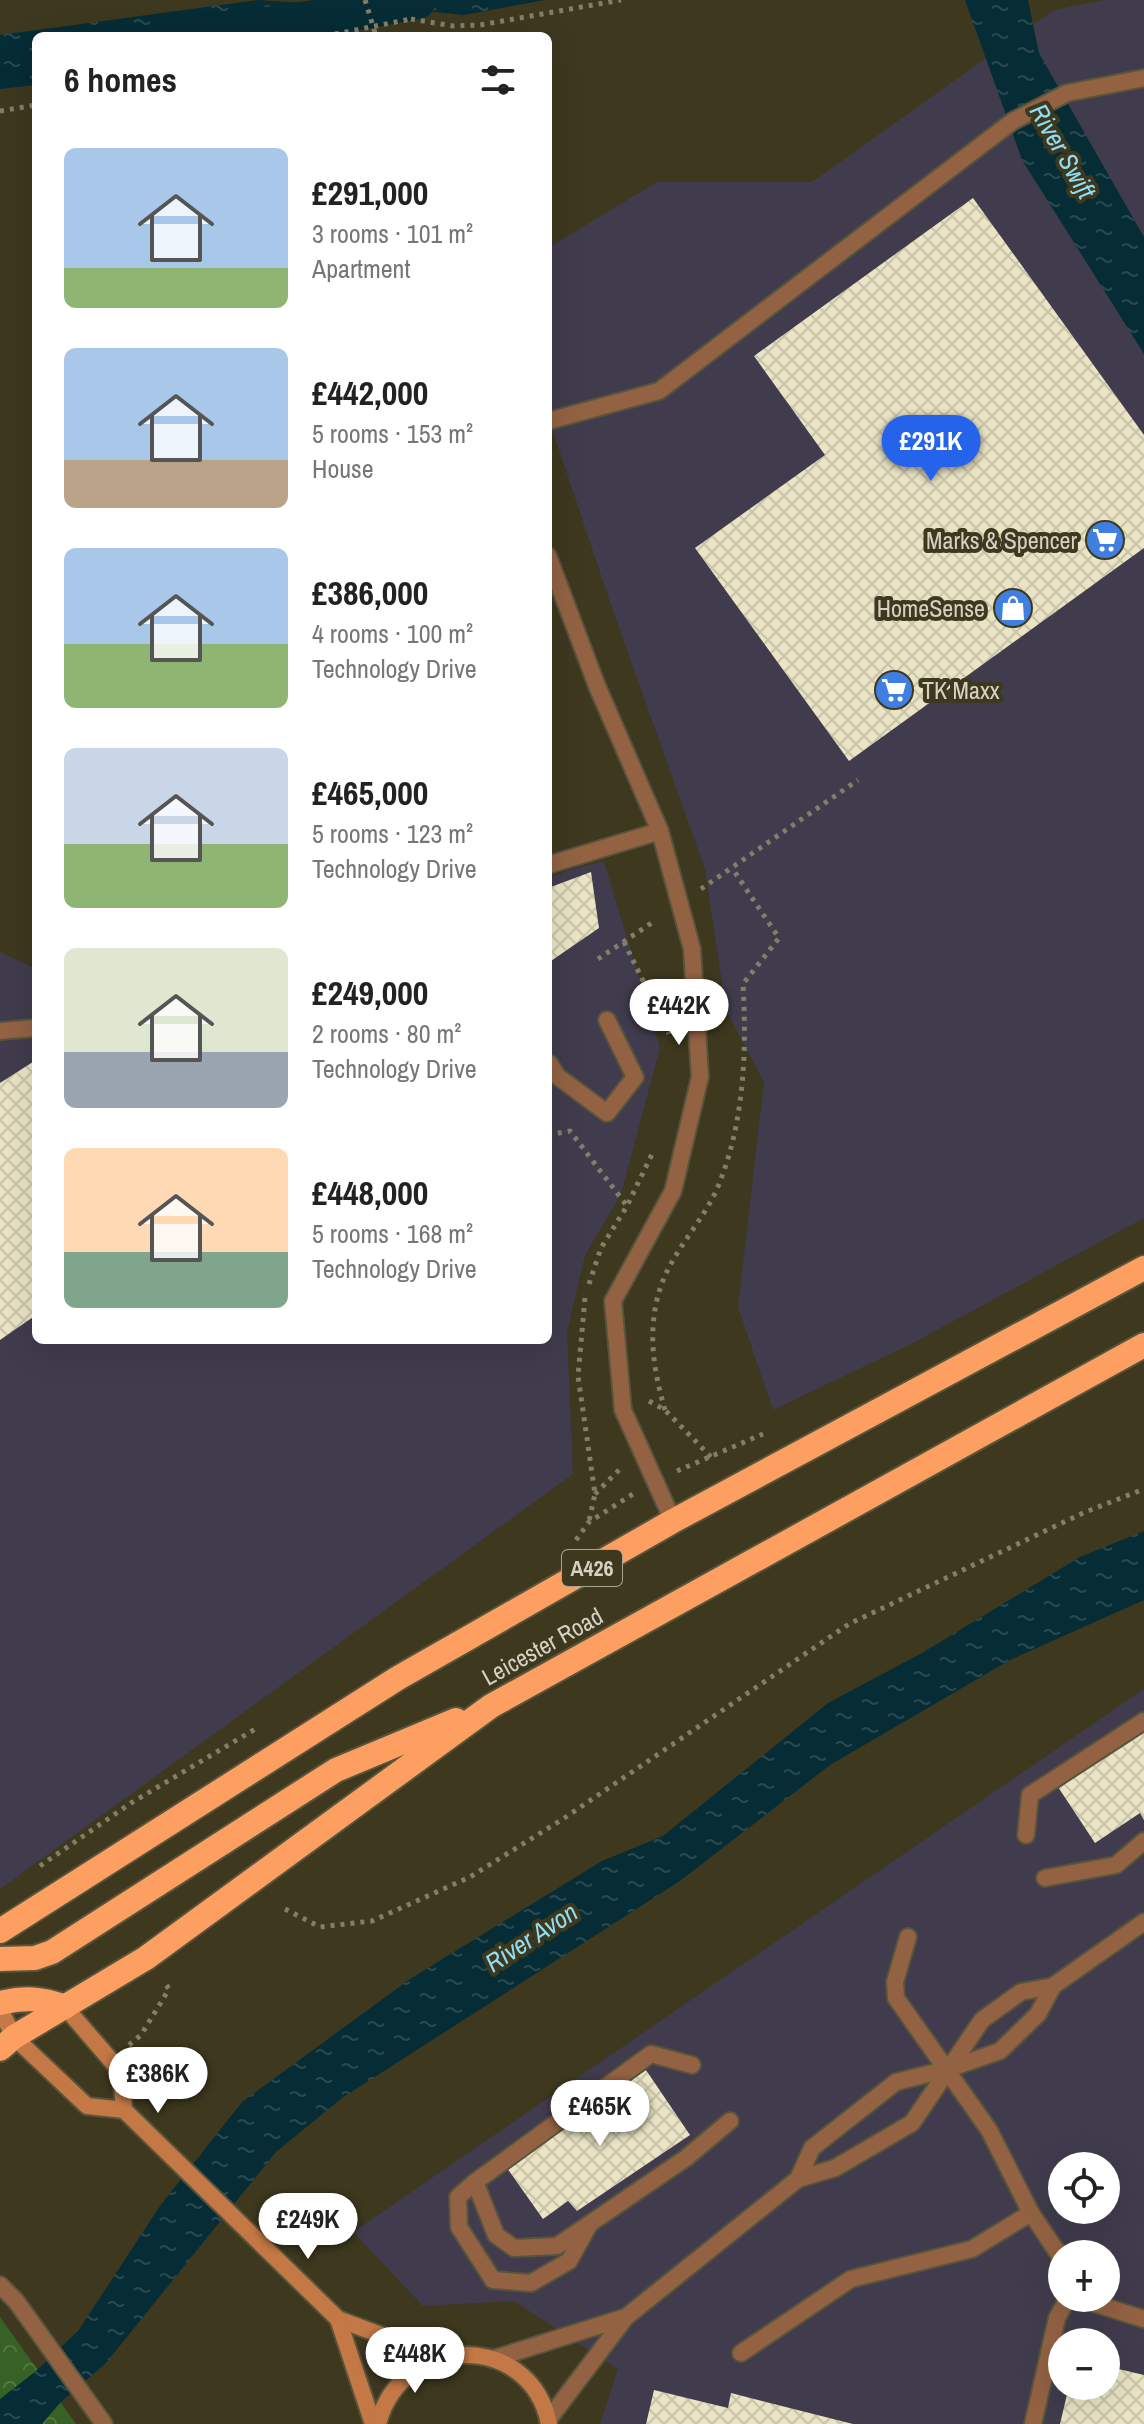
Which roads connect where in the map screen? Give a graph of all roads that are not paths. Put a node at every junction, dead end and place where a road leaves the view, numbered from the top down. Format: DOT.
graph roads {
  1 [pos="1144,78"];
  2 [pos="552,420"];
  3 [pos="552,567"];
  4 [pos="660,831"];
  5 [pos="552,864"];
  6 [pos="607,1020"];
  7 [pos="32,1028"];
  8 [pos="0,1031"];
  9 [pos="552,1068"];
  10 [pos="1144,1268"];
  11 [pos="1144,1345"];
  12 [pos="673,1521"];
  13 [pos="491,1706"];
  14 [pos="1144,1721"];
  15 [pos="1026,1835"];
  16 [pos="1144,1841"];
  17 [pos="1045,1878"];
  18 [pos="1144,1922"];
  19 [pos="0,1931"];
  20 [pos="908,1937"];
  21 [pos="0,1959"];
  22 [pos="1053,1986"];
  23 [pos="0,2003"];
  24 [pos="65,2007"];
  25 [pos="0,2009"];
  26 [pos="7,2043"];
  27 [pos="692,2065"];
  28 [pos="948,2069"];
  29 [pos="124,2110"];
  30 [pos="730,2121"];
  31 [pos="798,2179"];
  32 [pos="475,2182"];
  33 [pos="1031,2213"];
  34 [pos="589,2225"];
  35 [pos="1049,2240"];
  36 [pos="0,2285"];
  37 [pos="1060,2312"];
  38 [pos="1120,2312"];
  39 [pos="626,2317"];
  40 [pos="338,2319"];
  41 [pos="1144,2319"];
  42 [pos="741,2353"];
  43 [pos="440,2357"];
  44 [pos="493,2359"];
  45 [pos="548,2422"];
  46 [pos="104,2424"];
  47 [pos="375,2424"];
  48 [pos="1033,2424"];
  1 -- 2 [label="street"];
  3 -- 4 [label="street"];
  4 -- 5 [label="street"];
  4 -- 12 [label="street"];
  6 -- 9 [label="street"];
  7 -- 8 [label="street"];
  10 -- 12 [label="highway, Leicester Road / A426"];
  11 -- 13 [label="highway, Leicester Road"];
  12 -- 19 [label="highway, Leicester Road / A426"];
  13 -- 21 [label="highway"];
  13 -- 24 [label="highway, Leicester Road"];
  14 -- 15 [label="street"];
  16 -- 17 [label="street"];
  18 -- 22 [label="street"];
  20 -- 28 [label="street"];
  22 -- 28 [label="street"];
  22 -- 28 [label="street"];
  23 -- 24 [label="highway"];
  24 -- 26 [label="highway, Leicester Road"];
  24 -- 29 [label="street"];
  25 -- 26 [label="street"];
  26 -- 29 [label="street"];
  27 -- 32 [label="street"];
  28 -- 31 [label="street"];
  28 -- 31 [label="street"];
  28 -- 33 [label="street"];
  29 -- 40 [label="street"];
  30 -- 34 [label="street"];
  31 -- 39 [label="street"];
  32 -- 34 [label="street"];
  32 -- 34 [label="street"];
  33 -- 35 [label="street"];
  33 -- 42 [label="street"];
  36 -- 46 [label="street"];
  37 -- 48 [label="street"];
  38 -- 41 [label="street"];
  39 -- 44 [label="street"];
  39 -- 45 [label="street"];
  40 -- 43 [label="street"];
  40 -- 47 [label="street"];
  43 -- 44 [label="street"];
  43 -- 47 [label="street"];
  44 -- 45 [label="street"];
}
